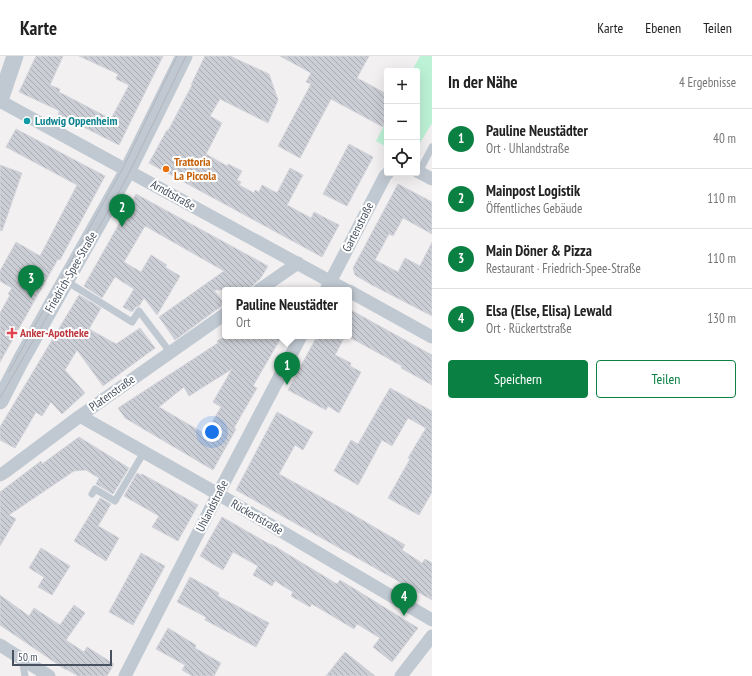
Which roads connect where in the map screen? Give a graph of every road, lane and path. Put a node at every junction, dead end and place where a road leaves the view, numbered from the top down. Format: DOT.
graph roads {
  1 [pos="15,56"];
  2 [pos="184,56"];
  3 [pos="0,101"];
  4 [pos="432,147"];
  5 [pos="420,168"];
  6 [pos="128,170"];
  7 [pos="420,173"];
  8 [pos="385,176"];
  9 [pos="432,179"];
  10 [pos="298,263"];
  11 [pos="66,281"];
  12 [pos="328,286"];
  13 [pos="263,287"];
  14 [pos="352,293"];
  15 [pos="222,316"];
  16 [pos="432,337"];
  17 [pos="299,339"];
  18 [pos="170,352"];
  19 [pos="0,401"];
  20 [pos="80,416"];
  21 [pos="144,452"];
  22 [pos="0,475"];
  23 [pos="92,494"];
  24 [pos="218,494"];
  25 [pos="432,620"];
  26 [pos="432,636"];
  27 [pos="0,645"];
  28 [pos="22,659"];
  29 [pos="25,676"];
  30 [pos="50,676"];
  31 [pos="125,676"];
  32 [pos="402,676"];
  1 -- 3 [label="street"];
  2 -- 6 [label="street, Friedrich-Spee-Straße"];
  3 -- 6 [label="street, Arndtstraße"];
  4 -- 5 [label="lane"];
  6 -- 10 [label="street, Arndtstraße"];
  6 -- 11 [label="street, Friedrich-Spee-Straße"];
  7 -- 9 [label="street"];
  8 -- 12 [label="street, Gartenstraße"];
  10 -- 12 [label="street, Arndtstraße"];
  10 -- 13 [label="street"];
  11 -- 18 [label="lane"];
  11 -- 19 [label="street, Friedrich-Spee-Straße"];
  14 -- 16 [label="street, Arndtstraße"];
  15 -- 18 [label="street, Platenstraße"];
  17 -- 24 [label="street, Uhlandstraße"];
  18 -- 20 [label="street, Platenstraße"];
  20 -- 21 [label="street, Rückertstraße"];
  20 -- 22 [label="street, Platenstraße"];
  21 -- 23 [label="lane"];
  21 -- 24 [label="street, Rückertstraße"];
  24 -- 25 [label="street, Rückertstraße"];
  24 -- 31 [label="street, Uhlandstraße"];
  26 -- 32 [label="street"];
  27 -- 28 [label="street"];
  28 -- 29 [label="lane"];
  28 -- 30 [label="street"];
}
